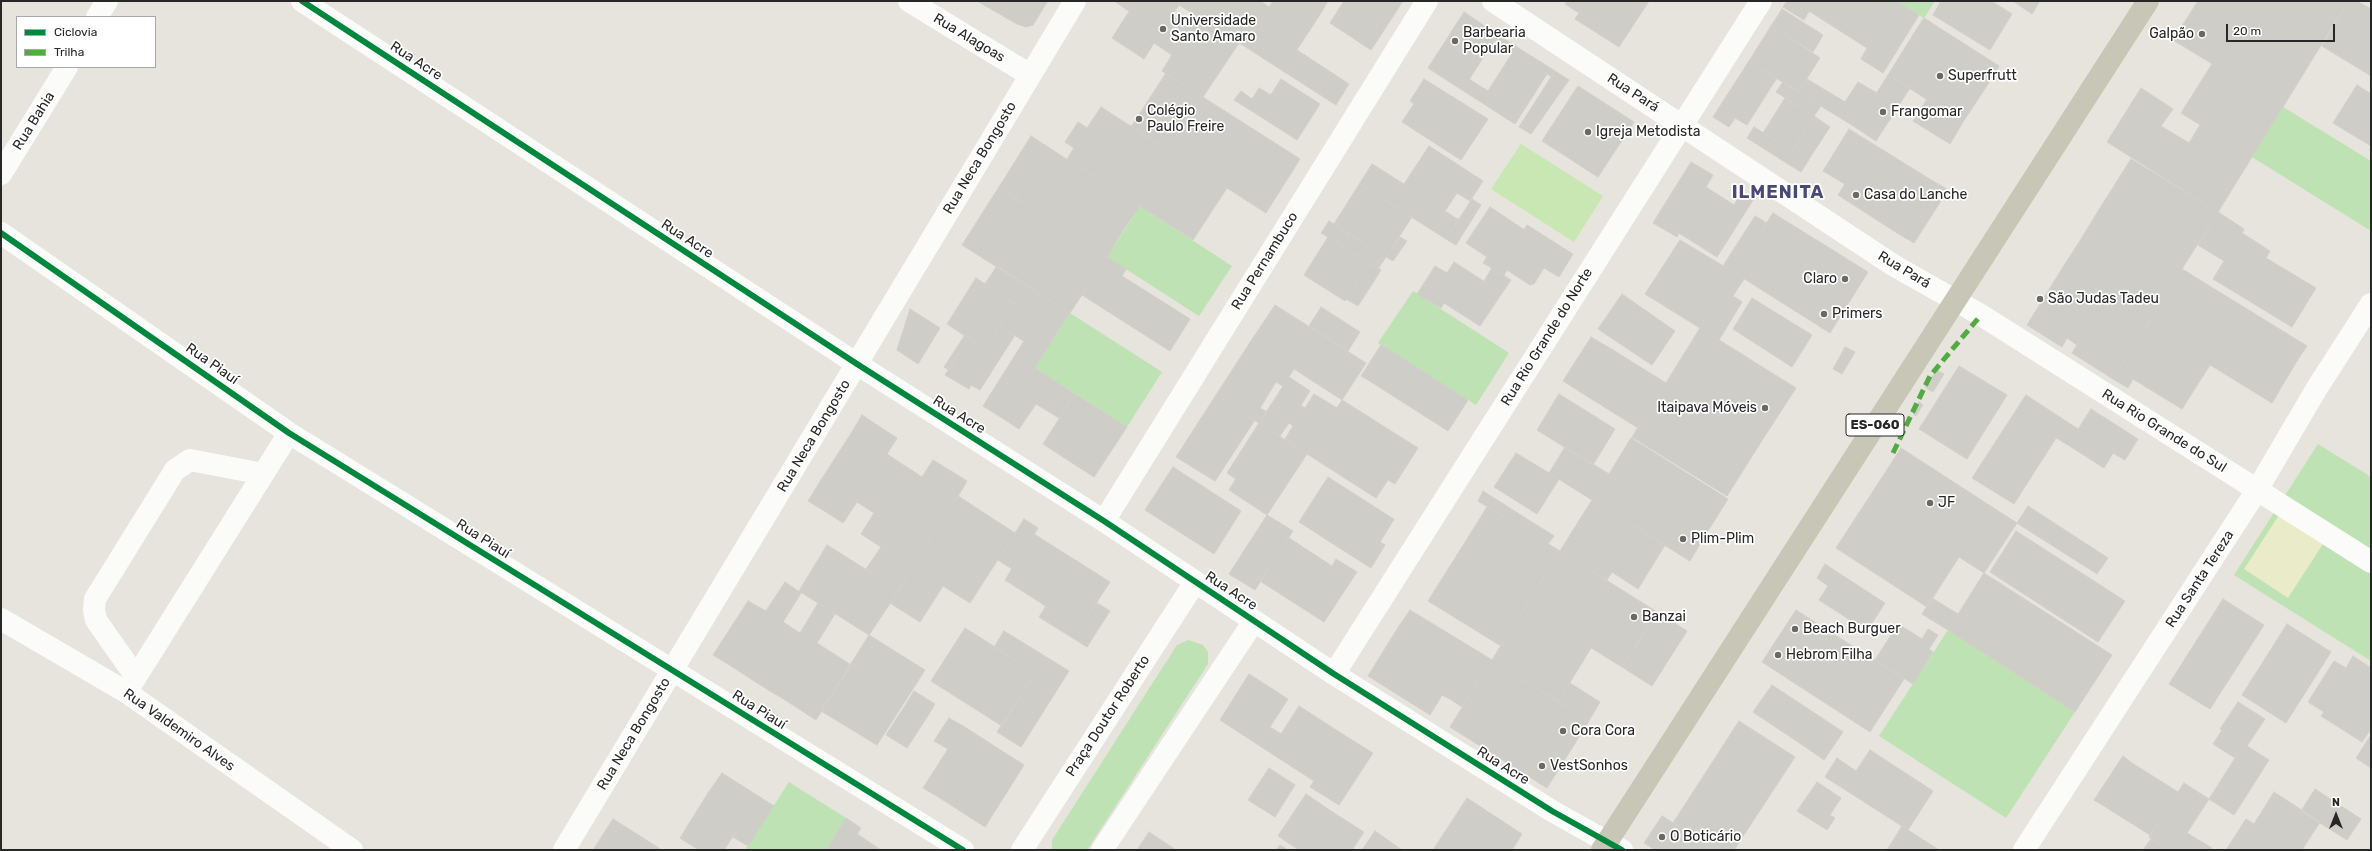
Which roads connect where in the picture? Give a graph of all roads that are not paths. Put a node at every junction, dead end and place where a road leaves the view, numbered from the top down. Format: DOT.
graph roads {
  1 [pos="107,1"];
  2 [pos="302,1"];
  3 [pos="909,1"];
  4 [pos="1075,1"];
  5 [pos="1427,1"];
  6 [pos="1493,1"];
  7 [pos="1761,1"];
  8 [pos="2148,1"];
  9 [pos="99,16"];
  10 [pos="66,68"];
  11 [pos="1030,75"];
  12 [pos="1682,126"];
  13 [pos="1,174"];
  14 [pos="1,233"];
  15 [pos="1955,300"];
  16 [pos="2371,304"];
  17 [pos="857,364"];
  18 [pos="290,433"];
  19 [pos="264,474"];
  20 [pos="2257,490"];
  21 [pos="1104,521"];
  22 [pos="2371,562"];
  23 [pos="1195,582"];
  24 [pos="1,618"];
  25 [pos="1254,621"];
  26 [pos="673,671"];
  27 [pos="1334,674"];
  28 [pos="131,684"];
  29 [pos="1611,847"];
  30 [pos="352,850"];
  31 [pos="564,850"];
  32 [pos="963,850"];
  33 [pos="1022,850"];
  34 [pos="1102,850"];
  35 [pos="2024,850"];
  1 -- 9 [label="street"];
  2 -- 17 [label="street, Rua Acre"];
  3 -- 11 [label="street, Rua Alagoas"];
  4 -- 11 [label="street, Rua Neca Bongosto"];
  5 -- 21 [label="street, Rua Pernambuco"];
  6 -- 12 [label="street, Rua Pará"];
  7 -- 12 [label="street, Rua Rio Grande do Norte"];
  8 -- 15 [label="main road, ES-060"];
  10 -- 13 [label="street, Rua Bahia"];
  11 -- 17 [label="street, Rua Neca Bongosto"];
  12 -- 15 [label="street, Rua Pará"];
  12 -- 27 [label="street, Rua Rio Grande do Norte"];
  14 -- 18 [label="street, Rua Piauí"];
  15 -- 20 [label="street, Rua Rio Grande do Sul"];
  15 -- 29 [label="main road, ES-060"];
  16 -- 20 [label="street, Rua Santa Tereza"];
  17 -- 21 [label="street, Rua Acre"];
  17 -- 26 [label="street, Rua Neca Bongosto"];
  18 -- 19 [label="street"];
  18 -- 26 [label="street, Rua Piauí"];
  19 -- 28 [label="street"];
  19 -- 28 [label="street"];
  20 -- 22 [label="street, Rua Rio Grande do Sul"];
  20 -- 35 [label="street, Rua Santa Tereza"];
  21 -- 23 [label="street, Rua Acre"];
  23 -- 25 [label="street, Rua Acre"];
  23 -- 33 [label="street, Praça Doutor Roberto"];
  24 -- 28 [label="street, Rua Valdemiro Alves"];
  25 -- 27 [label="street, Rua Acre"];
  25 -- 34 [label="street"];
  26 -- 31 [label="street, Rua Neca Bongosto"];
  26 -- 32 [label="street, Rua Piauí"];
  27 -- 29 [label="street, Rua Acre"];
  28 -- 30 [label="street, Rua Valdemiro Alves"];
}
